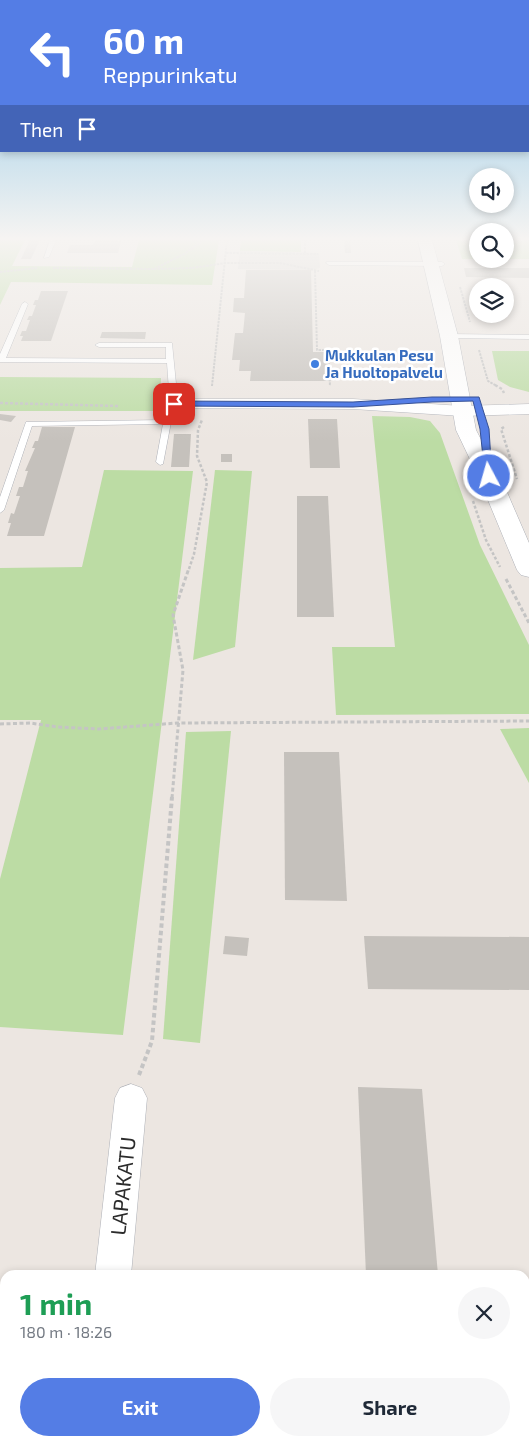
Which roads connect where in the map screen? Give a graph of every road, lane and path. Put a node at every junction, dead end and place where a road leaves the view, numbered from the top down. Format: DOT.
graph roads {
  1 [pos="24,307"];
  2 [pos="221,307"];
  3 [pos="316,307"];
  4 [pos="448,307"];
  5 [pos="455,336"];
  6 [pos="529,337"];
  7 [pos="99,345"];
  8 [pos="170,361"];
  9 [pos="330,383"];
  10 [pos="212,393"];
  11 [pos="529,402"];
  12 [pos="174,404"];
  13 [pos="469,405"];
  14 [pos="529,409"];
  15 [pos="203,417"];
  16 [pos="167,422"];
  17 [pos="506,425"];
  18 [pos="160,462"];
  19 [pos="519,486"];
  20 [pos="0,510"];
  21 [pos="529,570"];
  22 [pos="529,721"];
  23 [pos="0,724"];
  24 [pos="177,724"];
  25 [pos="131,1098"];
  26 [pos="114,1270"];
  1 -- 8 [label="lane"];
  2 -- 10 [label="path"];
  3 -- 9 [label="path"];
  4 -- 5 [label="street"];
  5 -- 6 [label="lane"];
  5 -- 13 [label="street"];
  7 -- 8 [label="lane"];
  8 -- 12 [label="lane"];
  11 -- 13 [label="street"];
  12 -- 13 [label="street"];
  12 -- 16 [label="lane"];
  13 -- 14 [label="street"];
  13 -- 21 [label="street"];
  15 -- 24 [label="path"];
  16 -- 18 [label="lane"];
  16 -- 20 [label="lane"];
  17 -- 19 [label="path"];
  22 -- 24 [label="path"];
  23 -- 24 [label="path"];
  24 -- 25 [label="path"];
  25 -- 26 [label="street, LAPAKATU"];
}
